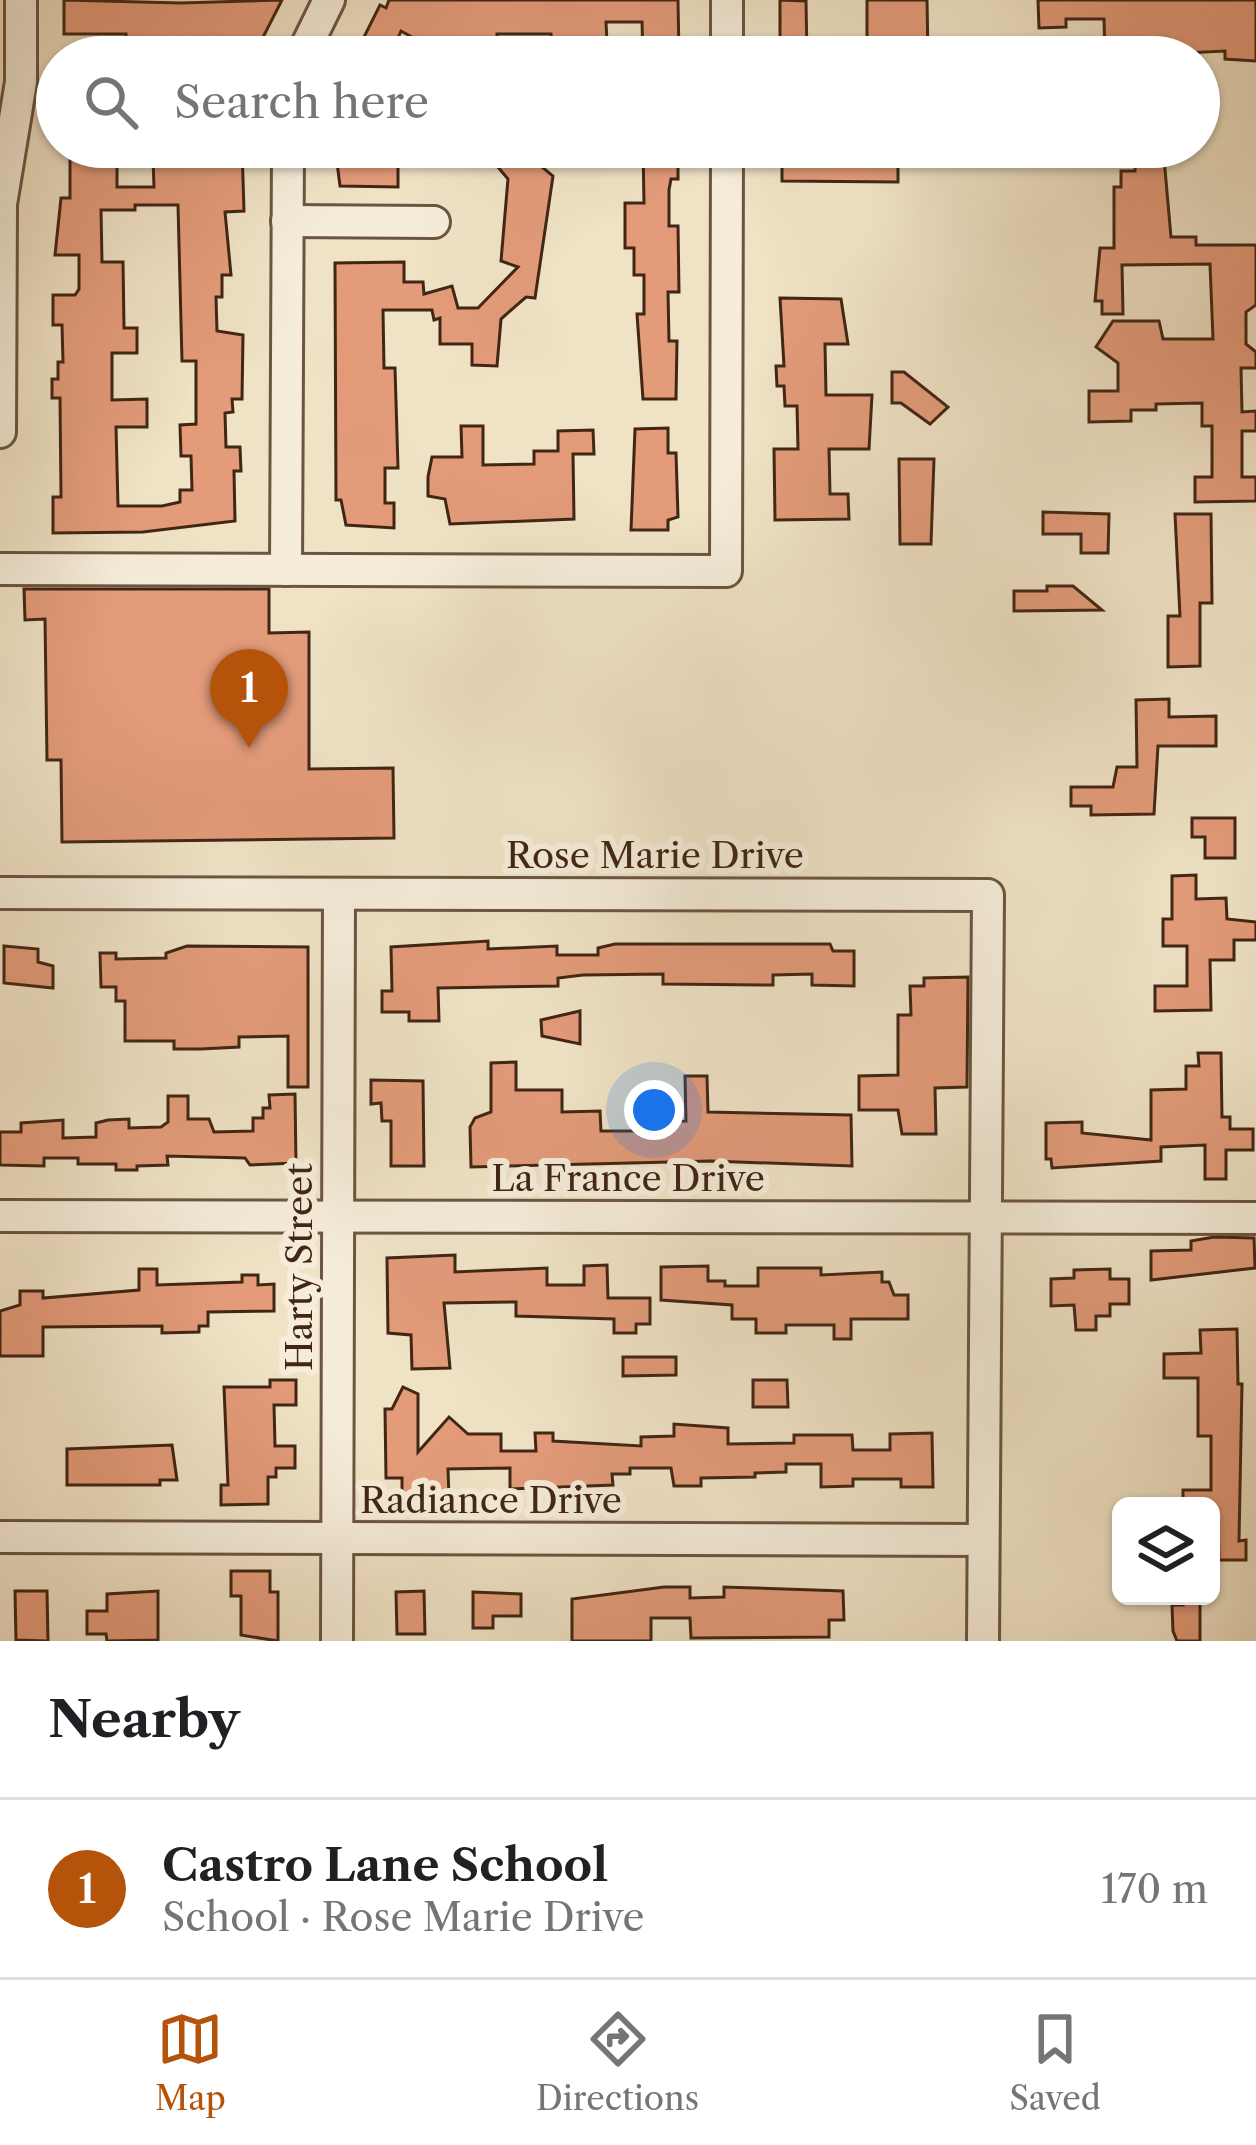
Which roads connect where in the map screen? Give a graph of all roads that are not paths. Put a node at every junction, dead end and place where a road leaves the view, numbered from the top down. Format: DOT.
graph roads {
  1 [pos="21,0"];
  2 [pos="329,0"];
  3 [pos="727,0"];
  4 [pos="312,36"];
  5 [pos="727,36"];
  6 [pos="287,168"];
  7 [pos="727,168"];
  8 [pos="287,221"];
  9 [pos="434,222"];
  10 [pos="0,432"];
  11 [pos="0,569"];
  12 [pos="286,570"];
  13 [pos="0,893"];
  14 [pos="339,893"];
  15 [pos="0,1216"];
  16 [pos="338,1216"];
  17 [pos="987,1218"];
  18 [pos="1256,1218"];
  19 [pos="0,1537"];
  20 [pos="337,1538"];
  21 [pos="983,1540"];
  22 [pos="337,1641"];
  23 [pos="983,1641"];
  1 -- 10 [label="street"];
  2 -- 4 [label="street"];
  3 -- 5 [label="street"];
  6 -- 8 [label="street"];
  7 -- 12 [label="street"];
  8 -- 9 [label="street"];
  8 -- 12 [label="street"];
  11 -- 12 [label="street"];
  13 -- 14 [label="street, Rose Marie Drive"];
  14 -- 16 [label="street, Harty Street"];
  14 -- 17 [label="street, Rose Marie Drive"];
  15 -- 16 [label="street, La France Drive"];
  16 -- 17 [label="street, La France Drive"];
  16 -- 20 [label="street, Harty Street"];
  17 -- 18 [label="street, La France Drive"];
  17 -- 21 [label="street"];
  19 -- 20 [label="street, Radiance Drive"];
  20 -- 21 [label="street, Radiance Drive"];
  20 -- 22 [label="street, Harty Street"];
  21 -- 23 [label="street"];
}
